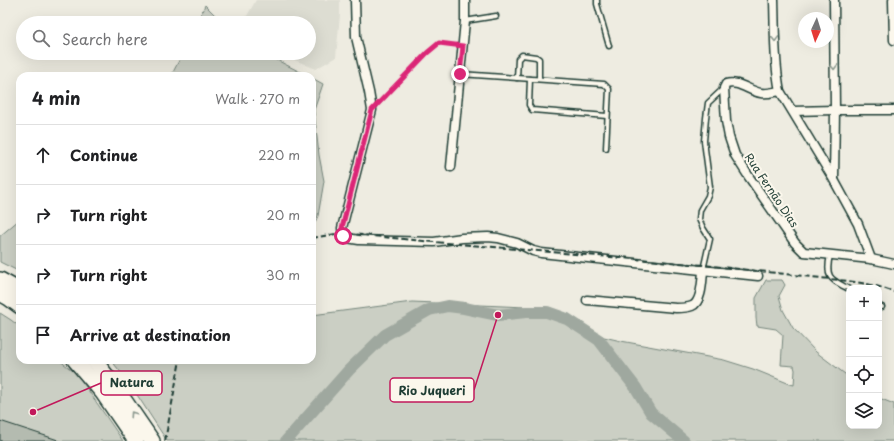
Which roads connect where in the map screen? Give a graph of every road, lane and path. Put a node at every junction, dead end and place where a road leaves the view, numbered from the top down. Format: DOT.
graph roads {
  1 [pos="355,0"];
  2 [pos="465,0"];
  3 [pos="597,0"];
  4 [pos="774,0"];
  5 [pos="834,0"];
  6 [pos="893,0"];
  7 [pos="496,16"];
  8 [pos="465,21"];
  9 [pos="894,40"];
  10 [pos="463,46"];
  11 [pos="609,46"];
  12 [pos="460,74"];
  13 [pos="517,78"];
  14 [pos="530,79"];
  15 [pos="539,79"];
  16 [pos="724,88"];
  17 [pos="780,91"];
  18 [pos="372,110"];
  19 [pos="835,110"];
  20 [pos="894,110"];
  21 [pos="793,111"];
  22 [pos="607,116"];
  23 [pos="606,148"];
  24 [pos="451,167"];
  25 [pos="834,180"];
  26 [pos="830,255"];
  27 [pos="871,258"];
  28 [pos="894,264"];
  29 [pos="703,270"];
  30 [pos="758,276"];
  31 [pos="0,280"];
  32 [pos="846,287"];
  33 [pos="16,289"];
  34 [pos="0,293"];
  35 [pos="587,300"];
  36 [pos="16,303"];
  37 [pos="78,364"];
  38 [pos="97,364"];
  39 [pos="136,441"];
  40 [pos="152,441"];
  1 -- 18 [label="street"];
  2 -- 8 [label="street"];
  3 -- 11 [label="lane"];
  4 -- 17 [label="street, one-way"];
  5 -- 19 [label="street, one-way"];
  6 -- 9 [label="street"];
  7 -- 8 [label="lane"];
  8 -- 10 [label="street"];
  10 -- 12 [label="street"];
  10 -- 18 [label="path"];
  12 -- 13 [label="lane"];
  12 -- 24 [label="street"];
  13 -- 14 [label="lane"];
  13 -- 15 [label="lane"];
  14 -- 15 [label="lane"];
  14 -- 22 [label="lane"];
  15 -- 22 [label="lane"];
  16 -- 17 [label="street"];
  16 -- 26 [label="street, Rua Fernão Dias"];
  16 -- 29 [label="lane"];
  17 -- 21 [label="street"];
  18 -- 29 [label="street"];
  19 -- 20 [label="street"];
  19 -- 21 [label="street"];
  19 -- 25 [label="street"];
  21 -- 25 [label="street"];
  22 -- 23 [label="lane"];
  25 -- 27 [label="street"];
  26 -- 27 [label="street"];
  26 -- 32 [label="lane"];
  27 -- 28 [label="street"];
  29 -- 30 [label="street"];
  29 -- 35 [label="street"];
  31 -- 33 [label="highway"];
  34 -- 36 [label="highway"];
  37 -- 39 [label="highway"];
  40 -- 38 [label="highway, one-way"];
}
